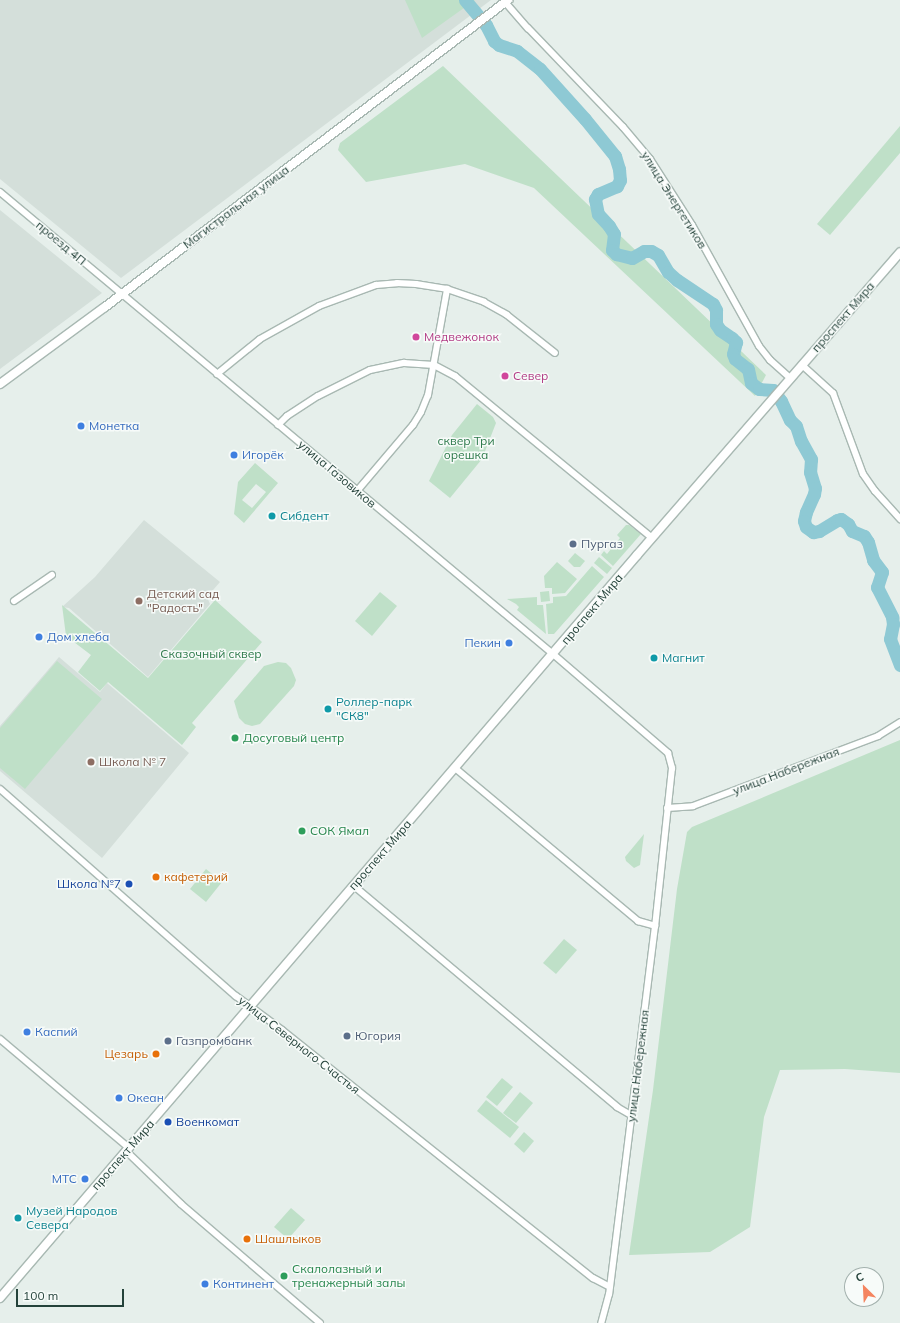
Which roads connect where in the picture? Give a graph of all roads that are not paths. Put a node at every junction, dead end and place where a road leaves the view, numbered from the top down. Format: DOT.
graph roads {
  1 [pos="507,1"];
  2 [pos="0,192"];
  3 [pos="900,252"];
  4 [pos="447,289"];
  5 [pos="121,294"];
  6 [pos="555,353"];
  7 [pos="434,365"];
  8 [pos="802,365"];
  9 [pos="217,374"];
  10 [pos="788,380"];
  11 [pos="0,384"];
  12 [pos="278,424"];
  13 [pos="357,491"];
  14 [pos="900,519"];
  15 [pos="652,538"];
  16 [pos="52,575"];
  17 [pos="14,601"];
  18 [pos="553,654"];
  19 [pos="900,722"];
  20 [pos="455,768"];
  21 [pos="1,791"];
  22 [pos="667,808"];
  23 [pos="354,886"];
  24 [pos="655,926"];
  25 [pos="251,1006"];
  26 [pos="0,1039"];
  27 [pos="632,1115"];
  28 [pos="128,1150"];
  29 [pos="610,1287"];
  30 [pos="0,1298"];
  31 [pos="320,1323"];
  32 [pos="601,1323"];
  1 -- 5 [label="main road, Магистральная улица"];
  1 -- 10 [label="street, улица Энергетиков"];
  2 -- 5 [label="street, проезд 4П"];
  3 -- 8 [label="main road, проспект Мира"];
  4 -- 6 [label="street"];
  4 -- 7 [label="street"];
  4 -- 9 [label="street"];
  5 -- 9 [label="street, улица Газовиков"];
  5 -- 11 [label="main road, Магистральная улица"];
  7 -- 12 [label="street"];
  7 -- 13 [label="street"];
  7 -- 15 [label="street"];
  8 -- 10 [label="main road, проспект Мира"];
  8 -- 14 [label="street"];
  9 -- 12 [label="street, улица Газовиков"];
  10 -- 15 [label="main road, проспект Мира"];
  12 -- 13 [label="street, улица Газовиков"];
  13 -- 18 [label="street, улица Газовиков"];
  15 -- 18 [label="main road, проспект Мира"];
  16 -- 17 [label="street"];
  18 -- 20 [label="main road, проспект Мира"];
  18 -- 22 [label="street, улица Набережная"];
  19 -- 22 [label="street, улица Набережная"];
  20 -- 23 [label="main road, проспект Мира"];
  20 -- 24 [label="street"];
  21 -- 25 [label="street, улица Северного Счастья"];
  22 -- 24 [label="street, улица Набережная"];
  23 -- 25 [label="main road, проспект Мира"];
  23 -- 27 [label="street"];
  24 -- 27 [label="street, улица Набережная"];
  25 -- 28 [label="main road, проспект Мира"];
  25 -- 29 [label="street, улица Северного Счастья"];
  26 -- 28 [label="street"];
  27 -- 29 [label="street, улица Набережная"];
  28 -- 30 [label="main road, проспект Мира"];
  28 -- 31 [label="street"];
  29 -- 32 [label="street, улица Набережная"];
}
